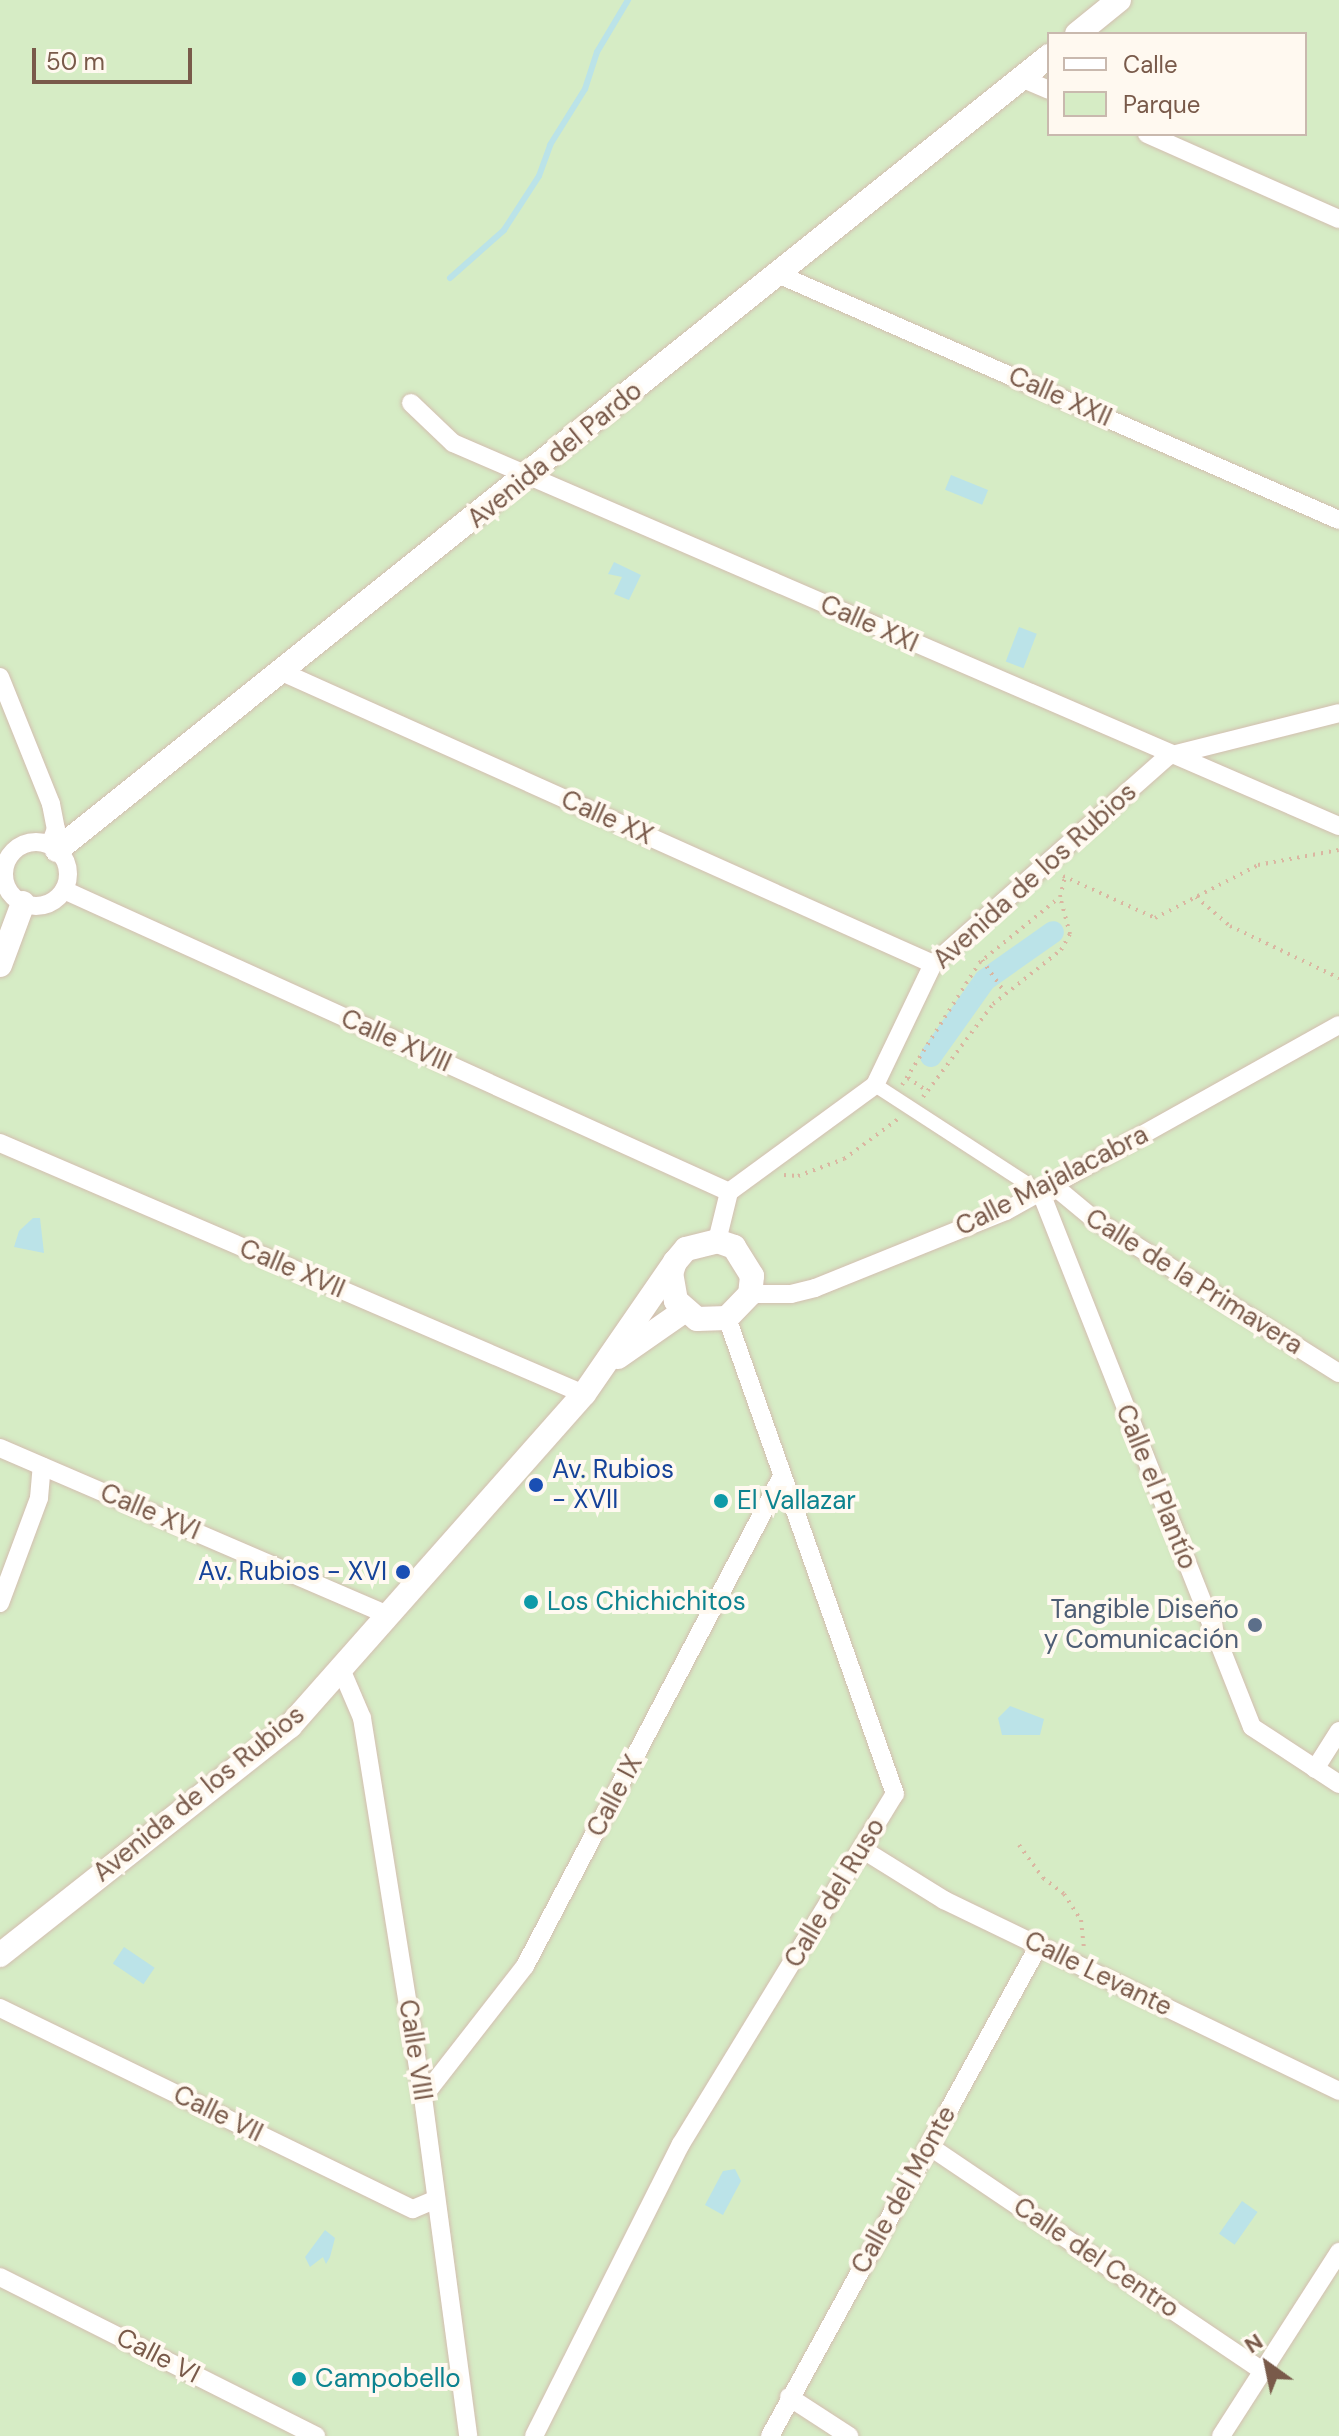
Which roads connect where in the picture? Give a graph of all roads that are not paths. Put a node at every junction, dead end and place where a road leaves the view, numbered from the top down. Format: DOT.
graph roads {
  1 [pos="1119,0"];
  2 [pos="1079,32"];
  3 [pos="1047,58"];
  4 [pos="1021,78"];
  5 [pos="1047,89"];
  6 [pos="1152,136"];
  7 [pos="1339,219"];
  8 [pos="780,275"];
  9 [pos="411,403"];
  10 [pos="530,475"];
  11 [pos="1339,520"];
  12 [pos="282,672"];
  13 [pos="0,677"];
  14 [pos="1339,713"];
  15 [pos="1168,756"];
  16 [pos="1339,826"];
  17 [pos="54,848"];
  18 [pos="4,859"];
  19 [pos="64,890"];
  20 [pos="23,903"];
  21 [pos="933,964"];
  22 [pos="0,965"];
  23 [pos="1339,1025"];
  24 [pos="875,1085"];
  25 [pos="0,1143"];
  26 [pos="1048,1190"];
  27 [pos="729,1192"];
  28 [pos="717,1241"];
  29 [pos="675,1262"];
  30 [pos="750,1294"];
  31 [pos="684,1311"];
  32 [pos="727,1318"];
  33 [pos="606,1365"];
  34 [pos="1339,1373"];
  35 [pos="584,1394"];
  36 [pos="0,1448"];
  37 [pos="42,1466"];
  38 [pos="781,1478"];
  39 [pos="0,1603"];
  40 [pos="387,1615"];
  41 [pos="341,1669"];
  42 [pos="1339,1731"];
  43 [pos="1315,1769"];
  44 [pos="1339,1784"];
  45 [pos="862,1849"];
  46 [pos="1039,1945"];
  47 [pos="0,1955"];
  48 [pos="0,2008"];
  49 [pos="1339,2091"];
  50 [pos="423,2097"];
  51 [pos="929,2146"];
  52 [pos="436,2199"];
  53 [pos="1339,2252"];
  54 [pos="0,2277"];
  55 [pos="1263,2371"];
  56 [pos="789,2397"];
  57 [pos="316,2436"];
  58 [pos="468,2436"];
  59 [pos="534,2436"];
  60 [pos="770,2436"];
  61 [pos="849,2436"];
  62 [pos="1221,2436"];
  1 -- 2 [label="street"];
  3 -- 4 [label="street, Avenida del Pardo"];
  4 -- 5 [label="street"];
  4 -- 8 [label="street, Avenida del Pardo"];
  6 -- 7 [label="street"];
  8 -- 10 [label="street, Avenida del Pardo"];
  8 -- 11 [label="street, Calle XXII"];
  9 -- 10 [label="street, Calle XXI"];
  10 -- 12 [label="street, Avenida del Pardo"];
  10 -- 15 [label="street, Calle XXI"];
  12 -- 17 [label="street, Avenida del Pardo"];
  12 -- 21 [label="street, Calle XX"];
  13 -- 17 [label="street"];
  14 -- 15 [label="street, Avenida de los Rubios"];
  15 -- 16 [label="street, Calle XXI"];
  15 -- 21 [label="street, Avenida de los Rubios"];
  17 -- 18 [label="street"];
  17 -- 19 [label="street"];
  18 -- 20 [label="street"];
  19 -- 20 [label="street"];
  19 -- 27 [label="street, Calle XVIII"];
  20 -- 22 [label="street"];
  21 -- 24 [label="street, Avenida de los Rubios"];
  23 -- 26 [label="street, Calle Majalacabra"];
  24 -- 26 [label="street, Calle de la Primavera"];
  24 -- 27 [label="street, Avenida de los Rubios"];
  25 -- 35 [label="street, Calle XVII"];
  26 -- 30 [label="street, Calle Majalacabra"];
  26 -- 34 [label="street, Calle de la Primavera"];
  26 -- 43 [label="street, Calle el Plantío"];
  27 -- 28 [label="street"];
  28 -- 29 [label="street, Avenida de los Rubios"];
  28 -- 30 [label="street"];
  29 -- 31 [label="street"];
  29 -- 33 [label="street, Avenida de los Rubios"];
  30 -- 32 [label="street"];
  31 -- 32 [label="street"];
  31 -- 33 [label="street, Avenida de los Rubios"];
  32 -- 38 [label="street, Calle del Ruso"];
  33 -- 35 [label="street, Avenida de los Rubios"];
  35 -- 40 [label="street, Avenida de los Rubios"];
  36 -- 37 [label="street, Calle XVI"];
  37 -- 39 [label="street"];
  37 -- 40 [label="street, Calle XVI"];
  38 -- 45 [label="street, Calle del Ruso"];
  38 -- 50 [label="street, Calle IX"];
  40 -- 41 [label="street, Avenida de los Rubios"];
  41 -- 47 [label="street, Avenida de los Rubios"];
  41 -- 50 [label="street, Calle VIII"];
  42 -- 43 [label="street"];
  43 -- 44 [label="street, Calle el Plantío"];
  45 -- 46 [label="street, Calle Levante"];
  45 -- 59 [label="street, Calle del Ruso"];
  46 -- 49 [label="street, Calle Levante"];
  46 -- 51 [label="street, Calle del Monte"];
  48 -- 52 [label="street, Calle VII"];
  50 -- 52 [label="street, Calle VIII"];
  51 -- 55 [label="street, Calle del Centro"];
  51 -- 56 [label="street, Calle del Monte"];
  52 -- 58 [label="street, Calle VIII"];
  53 -- 55 [label="street"];
  54 -- 57 [label="street, Calle VI"];
  55 -- 62 [label="street"];
  56 -- 60 [label="street, Calle del Monte"];
  56 -- 61 [label="street"];
}
